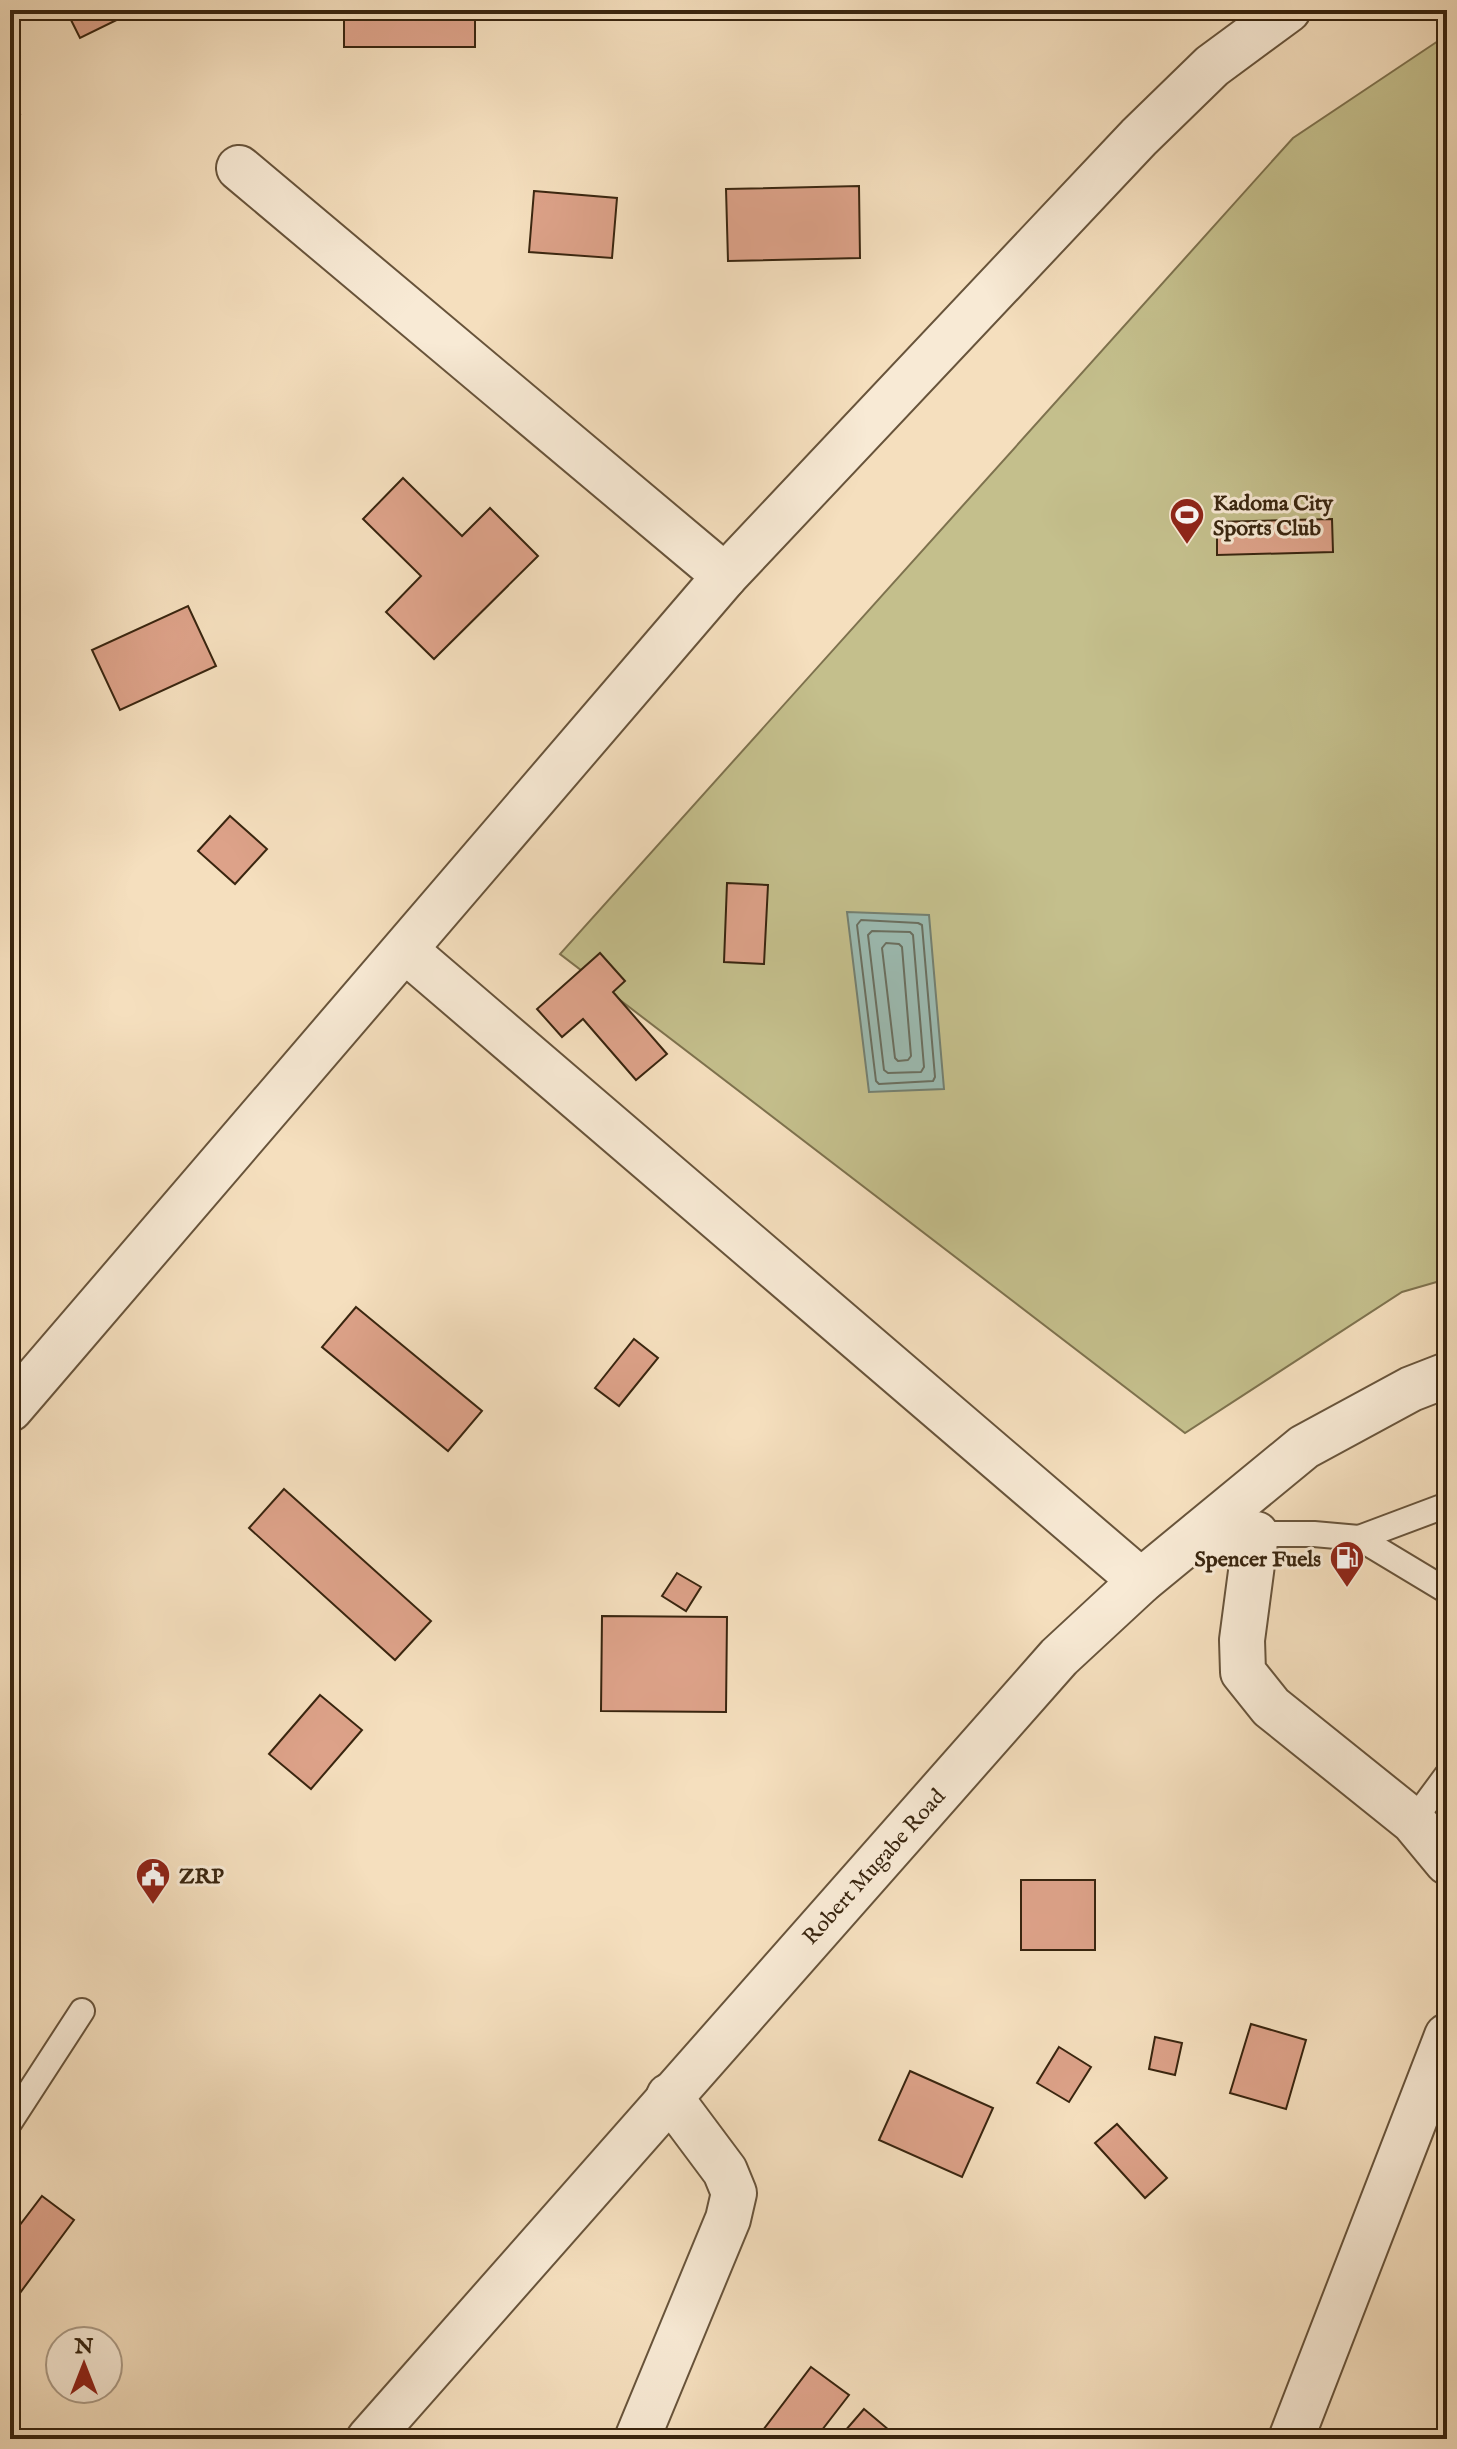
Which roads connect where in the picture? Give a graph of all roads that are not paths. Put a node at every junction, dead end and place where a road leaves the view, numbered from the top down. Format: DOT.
graph roads {
  1 [pos="1287,10"];
  2 [pos="239,168"];
  3 [pos="725,576"];
  4 [pos="405,950"];
  5 [pos="1447,1375"];
  6 [pos="10,1409"];
  7 [pos="1447,1505"];
  8 [pos="1200,1533"];
  9 [pos="1256,1534"];
  10 [pos="1359,1538"];
  11 [pos="1141,1581"];
  12 [pos="1447,1591"];
  13 [pos="1447,1775"];
  14 [pos="1413,1821"];
  15 [pos="1447,1862"];
  16 [pos="82,2011"];
  17 [pos="1447,2035"];
  18 [pos="669,2096"];
  19 [pos="10,2122"];
  20 [pos="369,2439"];
  21 [pos="637,2439"];
  22 [pos="1291,2439"];
  1 -- 3 [label="street"];
  2 -- 3 [label="street"];
  3 -- 4 [label="street"];
  4 -- 6 [label="street"];
  4 -- 11 [label="street"];
  5 -- 8 [label="street, Robert Mugabe Road"];
  7 -- 10 [label="lane"];
  8 -- 9 [label="street"];
  8 -- 11 [label="street, Robert Mugabe Road"];
  9 -- 10 [label="lane"];
  9 -- 14 [label="street"];
  10 -- 12 [label="lane"];
  11 -- 18 [label="street, Robert Mugabe Road"];
  13 -- 14 [label="lane"];
  14 -- 15 [label="street"];
  16 -- 19 [label="lane"];
  17 -- 22 [label="street"];
  18 -- 20 [label="street, Robert Mugabe Road"];
  18 -- 21 [label="street"];
}
